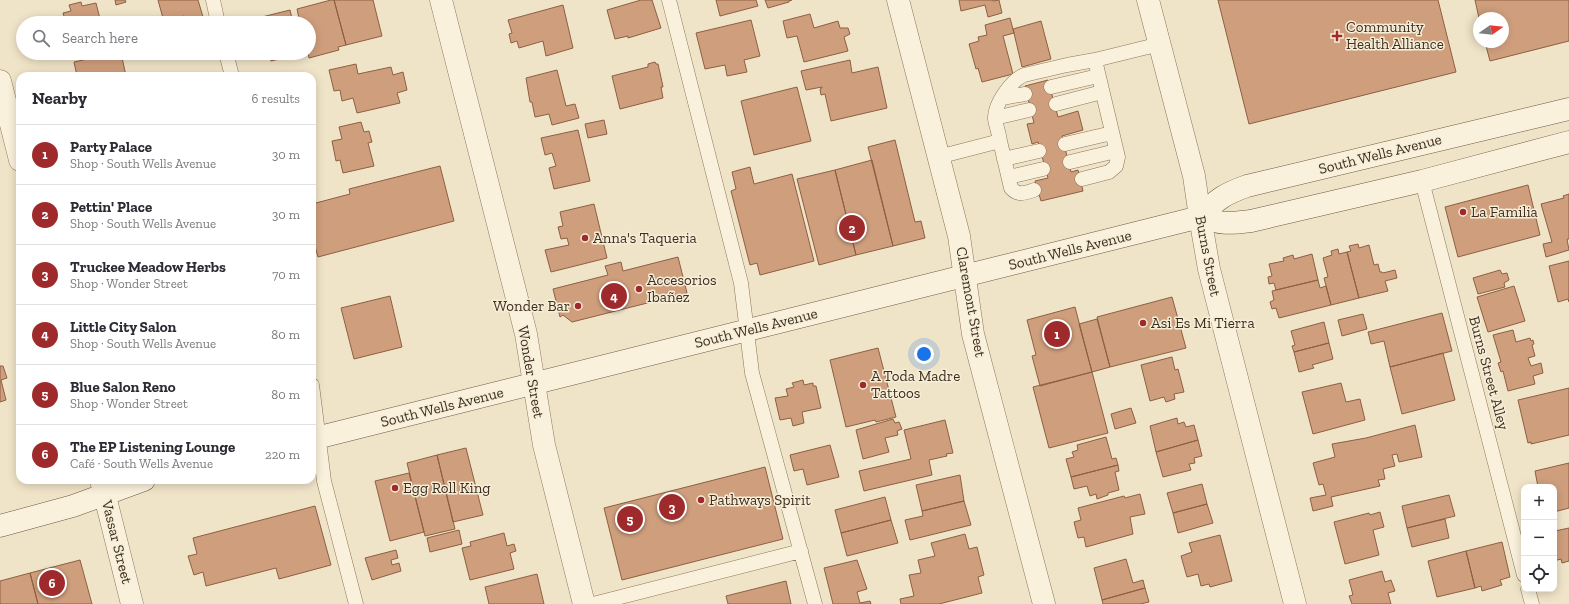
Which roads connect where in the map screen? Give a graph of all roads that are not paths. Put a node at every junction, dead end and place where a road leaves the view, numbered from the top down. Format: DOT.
graph roads {
  1 [pos="213,0"];
  2 [pos="440,0"];
  3 [pos="669,0"];
  4 [pos="898,0"];
  5 [pos="1148,0"];
  6 [pos="216,16"];
  7 [pos="1160,44"];
  8 [pos="228,60"];
  9 [pos="1095,60"];
  10 [pos="231,72"];
  11 [pos="1098,76"];
  12 [pos="0,81"];
  13 [pos="1051,87"];
  14 [pos="1102,92"];
  15 [pos="1025,94"];
  16 [pos="1002,98"];
  17 [pos="1056,104"];
  18 [pos="1569,109"];
  19 [pos="1029,110"];
  20 [pos="995,118"];
  21 [pos="1112,133"];
  22 [pos="1000,141"];
  23 [pos="1569,142"];
  24 [pos="16,144"];
  25 [pos="1065,144"];
  26 [pos="1039,151"];
  27 [pos="1116,151"];
  28 [pos="938,157"];
  29 [pos="1004,159"];
  30 [pos="1070,162"];
  31 [pos="1043,169"];
  32 [pos="1009,177"];
  33 [pos="1082,179"];
  34 [pos="1422,181"];
  35 [pos="1034,190"];
  36 [pos="1200,217"];
  37 [pos="965,276"];
  38 [pos="747,331"];
  39 [pos="534,384"];
  40 [pos="316,438"];
  41 [pos="316,443"];
  42 [pos="121,484"];
  43 [pos="103,487"];
  44 [pos="0,526"];
  45 [pos="801,551"];
  46 [pos="1521,563"];
  47 [pos="1529,592"];
  48 [pos="132,604"];
  49 [pos="356,604"];
  50 [pos="584,604"];
  51 [pos="594,604"];
  52 [pos="815,604"];
  53 [pos="1044,604"];
  54 [pos="1295,604"];
  55 [pos="1532,604"];
  1 -- 6 [label="lane"];
  2 -- 39 [label="street, Wonder Street"];
  3 -- 38 [label="lane"];
  4 -- 28 [label="street, Claremont Street"];
  5 -- 7 [label="street, Burns Street"];
  7 -- 9 [label="lane"];
  7 -- 36 [label="street, Burns Street"];
  8 -- 10 [label="lane"];
  9 -- 11 [label="lane"];
  9 -- 16 [label="lane"];
  11 -- 13 [label="lane"];
  11 -- 14 [label="lane"];
  12 -- 24 [label="street"];
  14 -- 17 [label="lane"];
  14 -- 21 [label="lane"];
  15 -- 16 [label="lane"];
  16 -- 20 [label="lane"];
  18 -- 36 [label="street, South Wells Avenue"];
  19 -- 20 [label="lane"];
  20 -- 22 [label="lane"];
  21 -- 25 [label="lane"];
  21 -- 27 [label="lane"];
  22 -- 28 [label="lane"];
  22 -- 29 [label="lane"];
  23 -- 34 [label="street"];
  26 -- 29 [label="lane"];
  27 -- 30 [label="lane"];
  27 -- 33 [label="lane"];
  28 -- 37 [label="street, Claremont Street"];
  29 -- 32 [label="lane"];
  31 -- 32 [label="lane"];
  32 -- 35 [label="lane"];
  34 -- 36 [label="street"];
  34 -- 46 [label="lane, Burns Street Alley"];
  36 -- 37 [label="street, South Wells Avenue"];
  36 -- 54 [label="street, Burns Street"];
  37 -- 38 [label="street, South Wells Avenue"];
  37 -- 53 [label="street, Claremont Street"];
  38 -- 39 [label="street, South Wells Avenue"];
  38 -- 45 [label="lane"];
  39 -- 40 [label="street, South Wells Avenue"];
  39 -- 50 [label="street, Wonder Street"];
  41 -- 49 [label="lane"];
  42 -- 43 [label="street"];
  43 -- 44 [label="street"];
  43 -- 48 [label="street, Vassar Street"];
  45 -- 51 [label="lane"];
  45 -- 52 [label="lane"];
  47 -- 55 [label="lane"];
}
